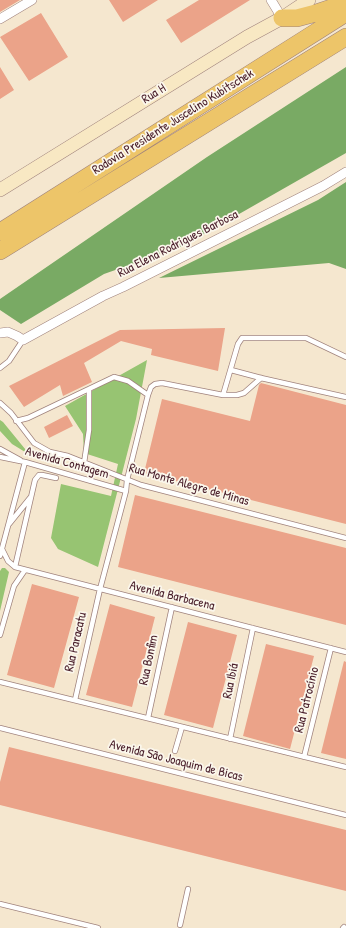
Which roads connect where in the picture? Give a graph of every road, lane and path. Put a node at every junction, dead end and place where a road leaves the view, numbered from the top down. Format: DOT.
graph roads {
  1 [pos="32,0"];
  2 [pos="271,0"];
  3 [pos="309,0"];
  4 [pos="346,3"];
  5 [pos="346,13"];
  6 [pos="282,18"];
  7 [pos="0,19"];
  8 [pos="346,37"];
  9 [pos="346,172"];
  10 [pos="0,190"];
  11 [pos="0,232"];
  12 [pos="0,251"];
  13 [pos="0,333"];
  14 [pos="23,340"];
  15 [pos="346,357"];
  16 [pos="0,368"];
  17 [pos="231,370"];
  18 [pos="261,378"];
  19 [pos="89,389"];
  20 [pos="148,395"];
  21 [pos="223,395"];
  22 [pos="346,398"];
  23 [pos="0,403"];
  24 [pos="16,421"];
  25 [pos="0,449"];
  26 [pos="0,457"];
  27 [pos="25,462"];
  28 [pos="84,463"];
  29 [pos="56,478"];
  30 [pos="127,480"];
  31 [pos="126,491"];
  32 [pos="32,496"];
  33 [pos="8,525"];
  34 [pos="346,538"];
  35 [pos="2,549"];
  36 [pos="0,556"];
  37 [pos="15,567"];
  38 [pos="26,570"];
  39 [pos="100,589"];
  40 [pos="172,607"];
  41 [pos="253,628"];
  42 [pos="0,635"];
  43 [pos="331,648"];
  44 [pos="346,652"];
  45 [pos="0,682"];
  46 [pos="74,700"];
  47 [pos="148,718"];
  48 [pos="182,727"];
  49 [pos="0,728"];
  50 [pos="230,739"];
  51 [pos="175,751"];
  52 [pos="304,757"];
  53 [pos="346,767"];
  54 [pos="346,815"];
  55 [pos="188,888"];
  56 [pos="0,904"];
  57 [pos="180,925"];
  58 [pos="98,928"];
  1 -- 7 [label="street"];
  2 -- 6 [label="street"];
  3 -- 6 [label="main road, Rua H"];
  4 -- 6 [label="highway"];
  5 -- 11 [label="highway, Rodovia Presidente Juscelino Kubitschek"];
  6 -- 10 [label="main road, Rua H"];
  8 -- 12 [label="highway, Rodovia Presidente Juscelino Kubitschek"];
  9 -- 14 [label="street, Rua Elena Rodrigues Barbosa"];
  13 -- 14 [label="street"];
  14 -- 16 [label="lane, Rua Elena Rodrigues Barbosa"];
  15 -- 17 [label="lane"];
  17 -- 18 [label="lane"];
  17 -- 21 [label="lane"];
  18 -- 21 [label="lane"];
  18 -- 22 [label="lane"];
  19 -- 20 [label="lane"];
  19 -- 24 [label="lane"];
  19 -- 28 [label="lane, Avenida Contagem"];
  20 -- 21 [label="lane"];
  20 -- 30 [label="lane, Avenida Contagem"];
  23 -- 24 [label="lane, Rua Monte Alegre de Minas"];
  24 -- 28 [label="lane, Rua Monte Alegre de Minas"];
  25 -- 27 [label="lane"];
  26 -- 27 [label="lane, Avenida Contagem"];
  27 -- 31 [label="lane, Avenida Contagem"];
  27 -- 33 [label="lane"];
  28 -- 30 [label="lane, Rua Monte Alegre de Minas"];
  29 -- 32 [label="lane"];
  30 -- 31 [label="lane, Avenida Contagem"];
  30 -- 34 [label="lane, Rua Monte Alegre de Minas"];
  31 -- 39 [label="lane, Rua Paracatu"];
  32 -- 33 [label="lane"];
  32 -- 37 [label="lane"];
  33 -- 35 [label="lane"];
  35 -- 36 [label="lane"];
  35 -- 37 [label="lane"];
  37 -- 38 [label="lane, Avenida Barbacena"];
  38 -- 39 [label="lane, Avenida Barbacena"];
  38 -- 42 [label="lane"];
  39 -- 40 [label="lane, Avenida Barbacena"];
  39 -- 46 [label="lane, Rua Paracatu"];
  40 -- 41 [label="lane, Avenida Barbacena"];
  40 -- 47 [label="lane, Rua Bonfim"];
  41 -- 43 [label="lane, Avenida Barbacena"];
  41 -- 50 [label="lane, Rua Ibiá"];
  43 -- 44 [label="lane, Avenida Barbacena"];
  43 -- 52 [label="lane, Rua Patrocínio"];
  45 -- 46 [label="lane"];
  46 -- 47 [label="lane"];
  47 -- 48 [label="lane"];
  48 -- 50 [label="lane"];
  48 -- 51 [label="lane"];
  49 -- 54 [label="lane, Avenida São Joaquim de Bicas"];
  50 -- 52 [label="lane"];
  52 -- 53 [label="lane"];
  55 -- 57 [label="lane"];
  56 -- 58 [label="lane"];
}
